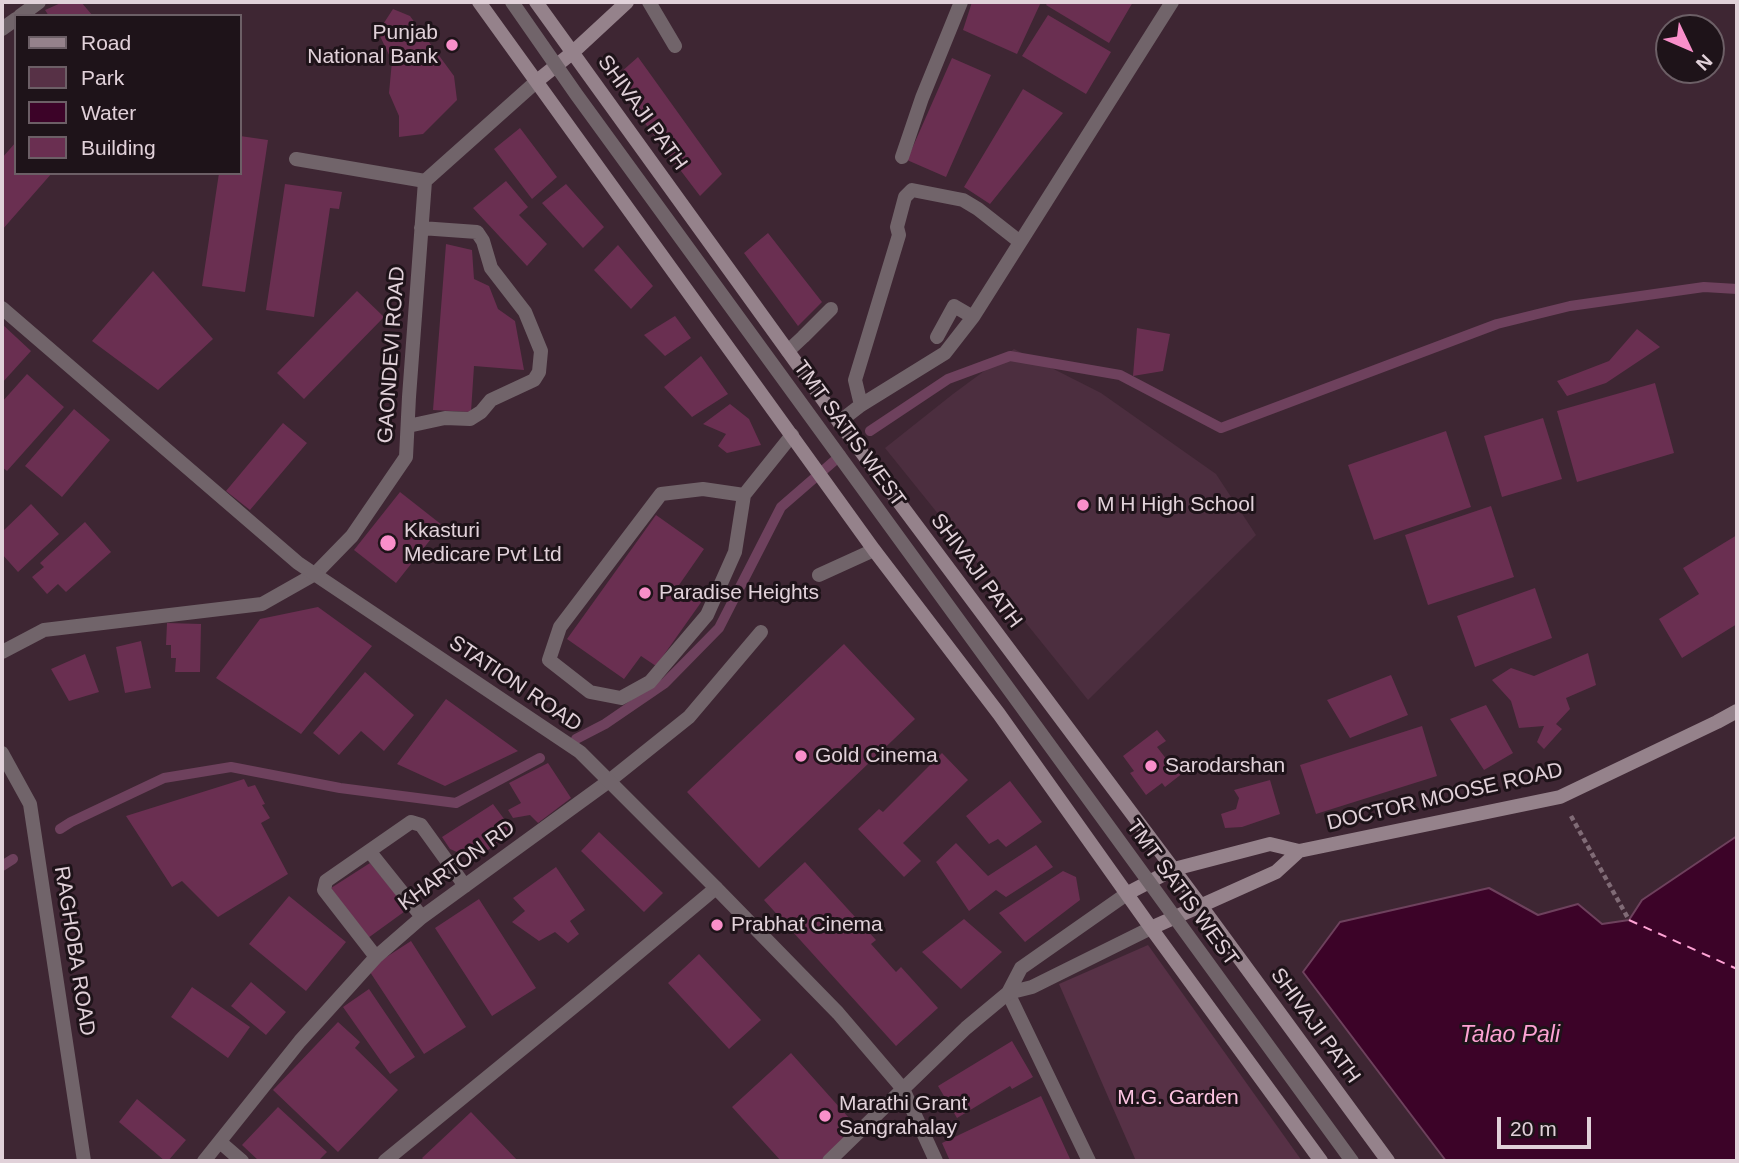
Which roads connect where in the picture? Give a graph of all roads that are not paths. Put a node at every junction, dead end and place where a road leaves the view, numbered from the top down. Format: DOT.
graph roads {
  1 [pos="39,2"];
  2 [pos="479,2"];
  3 [pos="512,2"];
  4 [pos="536,2"];
  5 [pos="627,2"];
  6 [pos="649,2"];
  7 [pos="961,2"];
  8 [pos="1172,2"];
  9 [pos="23,14"];
  10 [pos="675,46"];
  11 [pos="572,53"];
  12 [pos="537,81"];
  13 [pos="902,157"];
  14 [pos="296,159"];
  15 [pos="425,181"];
  16 [pos="421,228"];
  17 [pos="1020,242"];
  18 [pos="2,308"];
  19 [pos="831,309"];
  20 [pos="973,317"];
  21 [pos="937,337"];
  22 [pos="788,351"];
  23 [pos="861,405"];
  24 [pos="839,422"];
  25 [pos="408,426"];
  26 [pos="792,435"];
  27 [pos="744,495"];
  28 [pos="874,550"];
  29 [pos="315,574"];
  30 [pos="819,575"];
  31 [pos="761,632"];
  32 [pos="2,652"];
  33 [pos="1737,710"];
  34 [pos="2,753"];
  35 [pos="609,781"];
  36 [pos="1299,851"];
  37 [pos="370,852"];
  38 [pos="1174,869"];
  39 [pos="465,886"];
  40 [pos="716,888"];
  41 [pos="1128,892"];
  42 [pos="1201,906"];
  43 [pos="422,917"];
  44 [pos="1151,928"];
  45 [pos="376,957"];
  46 [pos="1008,993"];
  47 [pos="903,1089"];
  48 [pos="220,1142"];
  49 [pos="84,1161"];
  50 [pos="204,1161"];
  51 [pos="242,1161"];
  52 [pos="385,1161"];
  53 [pos="829,1161"];
  54 [pos="936,1161"];
  55 [pos="1089,1161"];
  56 [pos="1321,1161"];
  57 [pos="1352,1161"];
  58 [pos="1388,1161"];
  1 -- 9 [label="street"];
  2 -- 12 [label="main road"];
  3 -- 57 [label="street, TMT SATIS WEST, bridge"];
  4 -- 11 [label="main road, SHIVAJI PATH"];
  5 -- 11 [label="main road"];
  6 -- 10 [label="street"];
  7 -- 13 [label="street"];
  8 -- 17 [label="street"];
  11 -- 12 [label="main road"];
  11 -- 22 [label="main road, SHIVAJI PATH"];
  12 -- 15 [label="street"];
  12 -- 26 [label="main road"];
  14 -- 15 [label="street"];
  15 -- 16 [label="street, GAONDEVI ROAD"];
  16 -- 25 [label="street, GAONDEVI ROAD"];
  16 -- 25 [label="street"];
  17 -- 20 [label="street"];
  17 -- 23 [label="street"];
  18 -- 29 [label="street, STATION ROAD"];
  19 -- 22 [label="street"];
  20 -- 21 [label="street"];
  20 -- 23 [label="street"];
  22 -- 24 [label="main road, SHIVAJI PATH"];
  23 -- 24 [label="street"];
  24 -- 38 [label="main road, SHIVAJI PATH"];
  25 -- 29 [label="street, GAONDEVI ROAD"];
  26 -- 27 [label="street"];
  26 -- 28 [label="main road"];
  27 -- 27 [label="street"];
  28 -- 30 [label="street"];
  28 -- 41 [label="main road"];
  29 -- 32 [label="street, GAONDEVI ROAD"];
  29 -- 35 [label="street, STATION ROAD"];
  31 -- 35 [label="street, KHARTON RD"];
  33 -- 36 [label="main road, DOCTOR MOOSE ROAD"];
  34 -- 49 [label="street, RAGHOBA ROAD"];
  35 -- 39 [label="street, KHARTON RD"];
  35 -- 40 [label="street, STATION ROAD"];
  36 -- 38 [label="main road"];
  36 -- 42 [label="main road, DOCTOR MOOSE ROAD"];
  37 -- 39 [label="street"];
  37 -- 43 [label="street"];
  37 -- 45 [label="street"];
  38 -- 41 [label="main road"];
  38 -- 42 [label="main road, SHIVAJI PATH"];
  39 -- 43 [label="street, KHARTON RD"];
  40 -- 47 [label="street, STATION ROAD"];
  40 -- 52 [label="street"];
  41 -- 44 [label="main road"];
  41 -- 46 [label="street"];
  42 -- 44 [label="main road, DOCTOR MOOSE ROAD"];
  42 -- 58 [label="main road, SHIVAJI PATH"];
  43 -- 45 [label="street, KHARTON RD"];
  44 -- 46 [label="street"];
  44 -- 56 [label="main road"];
  45 -- 48 [label="street, KHARTON RD"];
  46 -- 47 [label="street"];
  46 -- 55 [label="street"];
  47 -- 53 [label="street"];
  47 -- 54 [label="street, STATION ROAD"];
  48 -- 50 [label="street, KHARTON RD"];
  48 -- 51 [label="street"];
}
